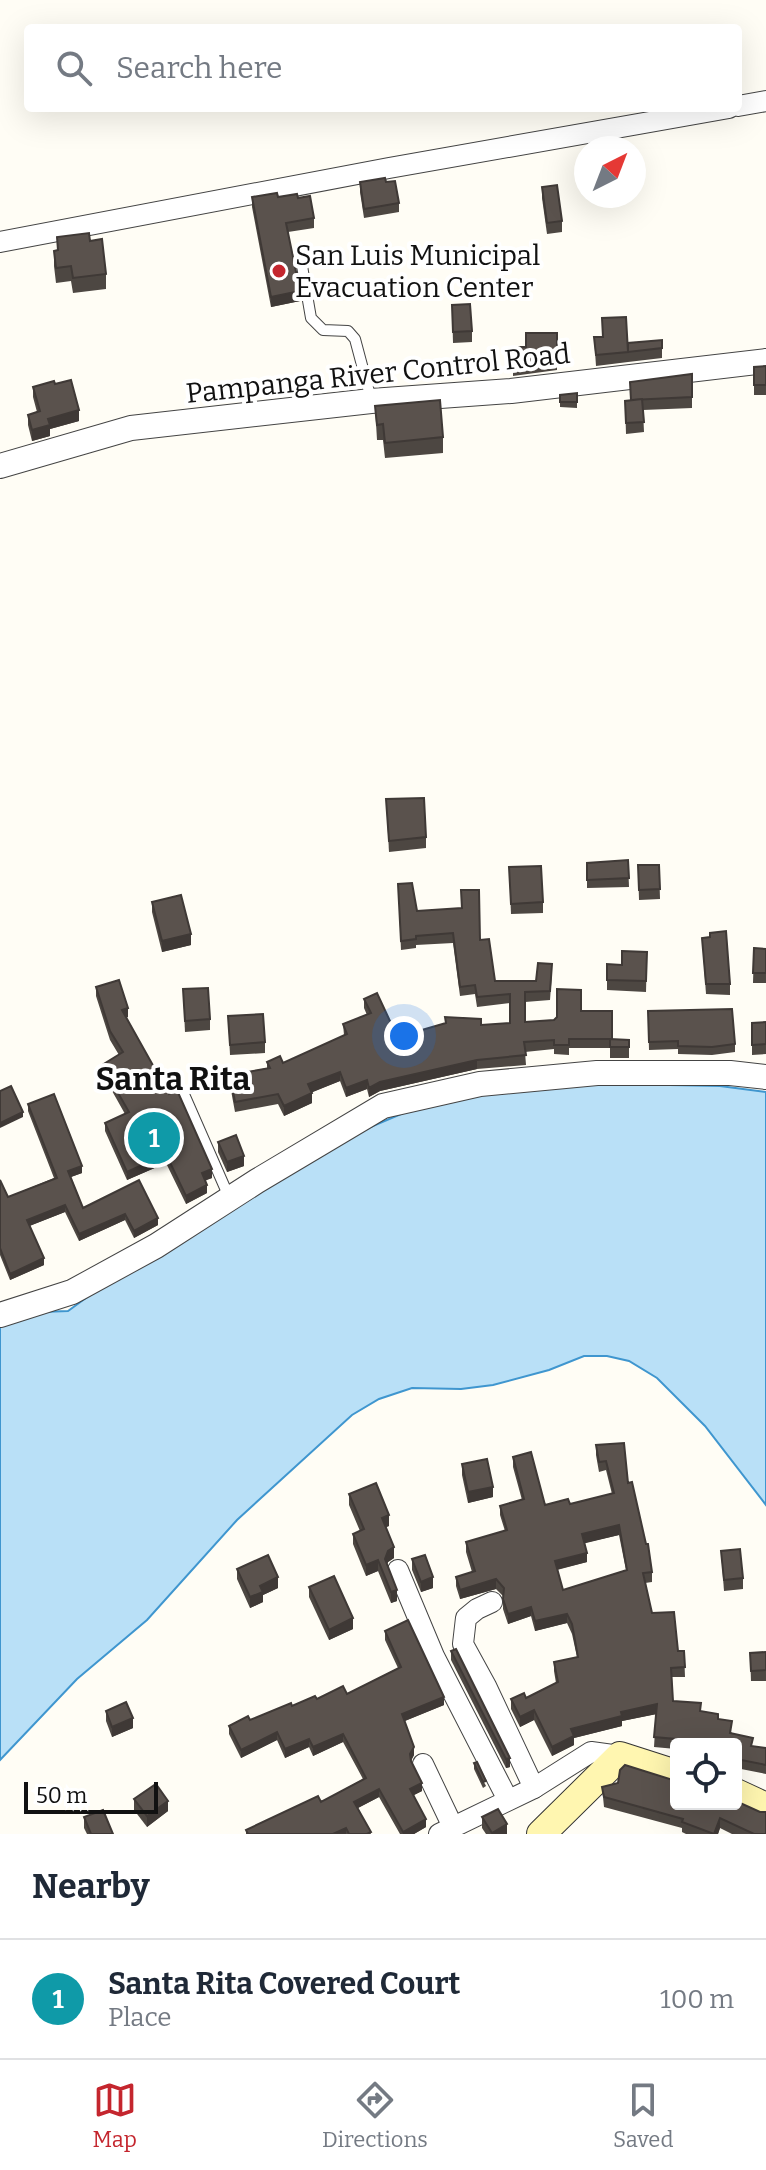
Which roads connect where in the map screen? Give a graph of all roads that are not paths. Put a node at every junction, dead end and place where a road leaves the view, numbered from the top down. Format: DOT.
graph roads {
  1 [pos="766,101"];
  2 [pos="742,105"];
  3 [pos="706,112"];
  4 [pos="0,242"];
  5 [pos="301,260"];
  6 [pos="766,361"];
  7 [pos="371,401"];
  8 [pos="0,466"];
  9 [pos="766,1077"];
  10 [pos="183,1092"];
  11 [pos="230,1199"];
  12 [pos="3,1306"];
  13 [pos="398,1570"];
  14 [pos="492,1602"];
  15 [pos="620,1756"];
  16 [pos="423,1764"];
  17 [pos="670,1772"];
  18 [pos="534,1788"];
  19 [pos="742,1796"];
  20 [pos="508,1800"];
  21 [pos="766,1807"];
  22 [pos="446,1830"];
  23 [pos="541,1834"];
  1 -- 2 [label="street"];
  3 -- 4 [label="street"];
  5 -- 7 [label="lane"];
  6 -- 7 [label="street, Pampanga River Control Road"];
  7 -- 8 [label="street, Pampanga River Control Road"];
  9 -- 11 [label="street"];
  10 -- 11 [label="lane"];
  11 -- 12 [label="street"];
  13 -- 20 [label="street"];
  14 -- 18 [label="street"];
  15 -- 17 [label="main road"];
  15 -- 18 [label="street"];
  15 -- 23 [label="main road"];
  16 -- 22 [label="street"];
  18 -- 20 [label="street"];
  19 -- 21 [label="main road"];
  20 -- 22 [label="street"];
}
